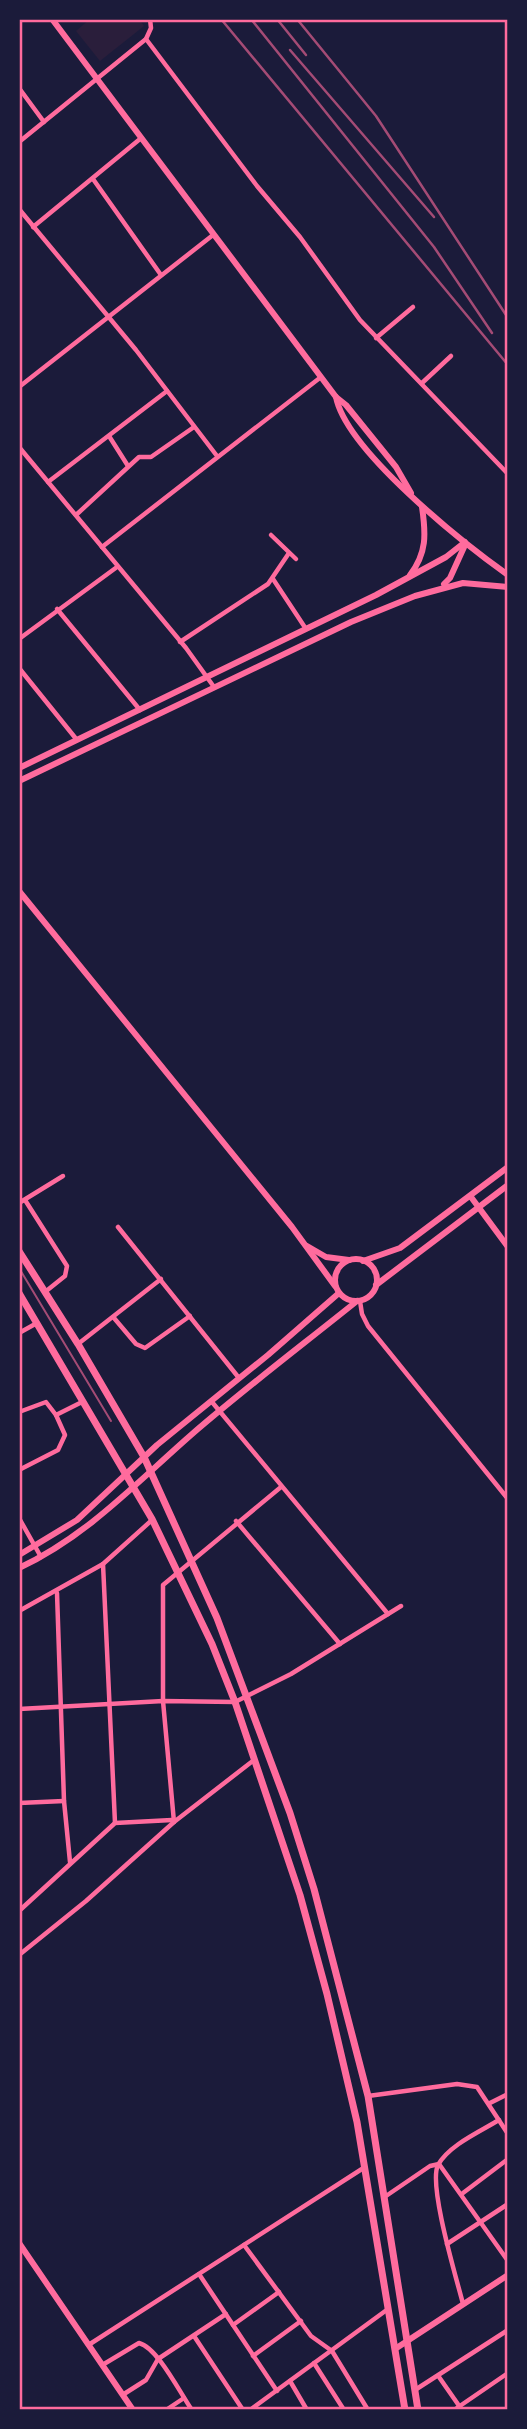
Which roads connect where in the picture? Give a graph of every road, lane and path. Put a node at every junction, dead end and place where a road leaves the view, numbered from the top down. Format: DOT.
graph roads {
  1 [pos="149,19"];
  2 [pos="55,20"];
  3 [pos="146,39"];
  4 [pos="97,80"];
  5 [pos="19,88"];
  6 [pos="44,122"];
  7 [pos="140,139"];
  8 [pos="19,142"];
  9 [pos="93,179"];
  10 [pos="19,209"];
  11 [pos="25,216"];
  12 [pos="19,220"];
  13 [pos="33,227"];
  14 [pos="213,235"];
  15 [pos="161,275"];
  16 [pos="413,307"];
  17 [pos="108,317"];
  18 [pos="376,338"];
  19 [pos="451,356"];
  20 [pos="321,377"];
  21 [pos="422,383"];
  22 [pos="19,387"];
  23 [pos="167,391"];
  24 [pos="337,397"];
  25 [pos="194,427"];
  26 [pos="109,436"];
  27 [pos="19,447"];
  28 [pos="217,456"];
  29 [pos="128,466"];
  30 [pos="508,474"];
  31 [pos="48,482"];
  32 [pos="411,493"];
  33 [pos="422,505"];
  34 [pos="76,515"];
  35 [pos="271,534"];
  36 [pos="465,542"];
  37 [pos="102,547"];
  38 [pos="289,553"];
  39 [pos="296,559"];
  40 [pos="117,567"];
  41 [pos="508,575"];
  42 [pos="408,577"];
  43 [pos="273,579"];
  44 [pos="439,587"];
  45 [pos="508,587"];
  46 [pos="57,609"];
  47 [pos="306,629"];
  48 [pos="19,639"];
  49 [pos="180,642"];
  50 [pos="19,668"];
  51 [pos="207,679"];
  52 [pos="214,687"];
  53 [pos="140,710"];
  54 [pos="77,740"];
  55 [pos="19,768"];
  56 [pos="19,781"];
  57 [pos="19,891"];
  58 [pos="508,1167"];
  59 [pos="63,1176"];
  60 [pos="508,1185"];
  61 [pos="471,1197"];
  62 [pos="25,1200"];
  63 [pos="19,1203"];
  64 [pos="478,1209"];
  65 [pos="118,1227"];
  66 [pos="306,1245"];
  67 [pos="508,1247"];
  68 [pos="19,1251"];
  69 [pos="351,1260"];
  70 [pos="363,1261"];
  71 [pos="162,1279"];
  72 [pos="376,1285"];
  73 [pos="337,1289"];
  74 [pos="45,1292"];
  75 [pos="19,1293"];
  76 [pos="358,1301"];
  77 [pos="190,1316"];
  78 [pos="114,1318"];
  79 [pos="37,1323"];
  80 [pos="19,1333"];
  81 [pos="78,1344"];
  82 [pos="239,1378"];
  83 [pos="83,1402"];
  84 [pos="212,1402"];
  85 [pos="19,1412"];
  86 [pos="219,1412"];
  87 [pos="56,1415"];
  88 [pos="144,1457"];
  89 [pos="19,1470"];
  90 [pos="150,1472"];
  91 [pos="127,1474"];
  92 [pos="135,1487"];
  93 [pos="281,1487"];
  94 [pos="508,1499"];
  95 [pos="19,1518"];
  96 [pos="152,1519"];
  97 [pos="236,1521"];
  98 [pos="34,1547"];
  99 [pos="19,1555"];
  100 [pos="41,1557"];
  101 [pos="190,1559"];
  102 [pos="103,1564"];
  103 [pos="19,1568"];
  104 [pos="178,1571"];
  105 [pos="57,1593"];
  106 [pos="401,1606"];
  107 [pos="19,1611"];
  108 [pos="388,1614"];
  109 [pos="340,1644"];
  110 [pos="248,1697"];
  111 [pos="163,1701"];
  112 [pos="234,1702"];
  113 [pos="111,1704"];
  114 [pos="60,1706"];
  115 [pos="19,1709"];
  116 [pos="254,1759"];
  117 [pos="64,1801"];
  118 [pos="19,1803"];
  119 [pos="173,1821"];
  120 [pos="115,1823"];
  121 [pos="70,1862"];
  122 [pos="19,1911"];
  123 [pos="19,1955"];
  124 [pos="508,2094"];
  125 [pos="368,2096"];
  126 [pos="490,2103"];
  127 [pos="499,2120"];
  128 [pos="508,2134"];
  129 [pos="508,2159"];
  130 [pos="439,2164"];
  131 [pos="365,2166"];
  132 [pos="463,2193"];
  133 [pos="386,2196"];
  134 [pos="508,2204"];
  135 [pos="481,2222"];
  136 [pos="19,2243"];
  137 [pos="447,2244"];
  138 [pos="244,2245"];
  139 [pos="508,2261"];
  140 [pos="199,2274"];
  141 [pos="508,2275"];
  142 [pos="279,2292"];
  143 [pos="464,2305"];
  144 [pos="389,2308"];
  145 [pos="226,2314"];
  146 [pos="301,2321"];
  147 [pos="233,2325"];
  148 [pos="508,2330"];
  149 [pos="194,2336"];
  150 [pos="408,2342"];
  151 [pos="90,2344"];
  152 [pos="395,2349"];
  153 [pos="332,2351"];
  154 [pos="253,2356"];
  155 [pos="158,2359"];
  156 [pos="314,2363"];
  157 [pos="104,2364"];
  158 [pos="508,2373"];
  159 [pos="439,2377"];
  160 [pos="290,2381"];
  161 [pos="415,2390"];
  162 [pos="277,2391"];
  163 [pos="124,2394"];
  164 [pos="184,2398"];
  165 [pos="255,2408"];
  166 [pos="458,2409"];
  167 [pos="133,2410"];
  168 [pos="166,2410"];
  169 [pos="192,2410"];
  170 [pos="243,2410"];
  171 [pos="307,2410"];
  172 [pos="344,2410"];
  173 [pos="368,2410"];
  174 [pos="405,2410"];
  175 [pos="418,2410"];
  1 -- 3 [label="street"];
  2 -- 4 [label="street"];
  3 -- 4 [label="street"];
  3 -- 18 [label="street"];
  4 -- 6 [label="street"];
  4 -- 7 [label="street"];
  5 -- 6 [label="street"];
  6 -- 8 [label="street"];
  7 -- 9 [label="street"];
  7 -- 14 [label="street"];
  9 -- 13 [label="street"];
  9 -- 15 [label="street"];
  10 -- 11 [label="street"];
  11 -- 12 [label="street"];
  11 -- 13 [label="street"];
  13 -- 17 [label="street"];
  14 -- 15 [label="street"];
  14 -- 20 [label="street"];
  15 -- 17 [label="street"];
  16 -- 18 [label="street"];
  17 -- 22 [label="street"];
  17 -- 23 [label="street"];
  18 -- 21 [label="street"];
  19 -- 21 [label="street"];
  20 -- 24 [label="street"];
  20 -- 28 [label="street"];
  21 -- 30 [label="street"];
  23 -- 25 [label="street"];
  23 -- 26 [label="street"];
  24 -- 32 [label="street"];
  24 -- 32 [label="street"];
  25 -- 28 [label="street"];
  25 -- 29 [label="street"];
  26 -- 29 [label="street"];
  26 -- 31 [label="street"];
  27 -- 31 [label="street"];
  28 -- 37 [label="street"];
  29 -- 34 [label="street"];
  31 -- 34 [label="street"];
  32 -- 33 [label="street"];
  33 -- 36 [label="street"];
  33 -- 42 [label="street"];
  34 -- 37 [label="street"];
  35 -- 38 [label="street"];
  36 -- 41 [label="street"];
  36 -- 42 [label="street"];
  36 -- 44 [label="street"];
  37 -- 40 [label="street"];
  38 -- 39 [label="street"];
  38 -- 43 [label="street"];
  40 -- 46 [label="street"];
  40 -- 49 [label="street"];
  42 -- 47 [label="street"];
  43 -- 47 [label="street"];
  43 -- 49 [label="street"];
  44 -- 45 [label="street"];
  44 -- 52 [label="street"];
  46 -- 48 [label="street"];
  46 -- 53 [label="street"];
  47 -- 51 [label="street"];
  49 -- 51 [label="street"];
  50 -- 54 [label="street"];
  51 -- 52 [label="street"];
  51 -- 53 [label="street"];
  52 -- 56 [label="street"];
  53 -- 54 [label="street"];
  54 -- 55 [label="street"];
  57 -- 66 [label="street"];
  58 -- 61 [label="street"];
  59 -- 62 [label="street"];
  60 -- 64 [label="street"];
  61 -- 64 [label="street"];
  61 -- 70 [label="street"];
  62 -- 63 [label="street"];
  62 -- 74 [label="street"];
  64 -- 67 [label="street"];
  64 -- 72 [label="street"];
  65 -- 71 [label="street"];
  66 -- 69 [label="street"];
  66 -- 73 [label="street"];
  68 -- 74 [label="main road"];
  69 -- 70 [label="street"];
  69 -- 73 [label="street"];
  70 -- 72 [label="street"];
  71 -- 77 [label="street"];
  71 -- 78 [label="street"];
  72 -- 76 [label="street"];
  73 -- 76 [label="street"];
  73 -- 82 [label="street"];
  74 -- 81 [label="main road"];
  75 -- 79 [label="main road"];
  76 -- 86 [label="street"];
  76 -- 94 [label="street"];
  77 -- 78 [label="street"];
  77 -- 82 [label="street"];
  78 -- 81 [label="street"];
  79 -- 80 [label="street"];
  79 -- 83 [label="main road"];
  81 -- 88 [label="main road"];
  82 -- 84 [label="street"];
  83 -- 87 [label="street"];
  83 -- 91 [label="main road"];
  84 -- 86 [label="street"];
  84 -- 88 [label="street"];
  85 -- 87 [label="street"];
  86 -- 90 [label="street"];
  86 -- 93 [label="street"];
  87 -- 89 [label="street"];
  88 -- 90 [label="main road"];
  88 -- 91 [label="street"];
  90 -- 92 [label="street"];
  90 -- 101 [label="main road"];
  91 -- 92 [label="main road"];
  91 -- 98 [label="street"];
  92 -- 96 [label="main road"];
  92 -- 100 [label="street"];
  93 -- 97 [label="street"];
  93 -- 108 [label="street"];
  95 -- 98 [label="street"];
  96 -- 102 [label="street"];
  96 -- 104 [label="main road"];
  97 -- 101 [label="street"];
  97 -- 109 [label="street"];
  98 -- 99 [label="street"];
  98 -- 100 [label="street"];
  100 -- 103 [label="street"];
  101 -- 104 [label="street"];
  101 -- 110 [label="main road"];
  102 -- 105 [label="street"];
  102 -- 113 [label="street"];
  104 -- 111 [label="street"];
  104 -- 112 [label="main road"];
  105 -- 107 [label="street"];
  105 -- 114 [label="street"];
  106 -- 108 [label="street"];
  108 -- 109 [label="street"];
  109 -- 110 [label="street"];
  110 -- 112 [label="street"];
  110 -- 125 [label="main road"];
  111 -- 112 [label="street"];
  111 -- 113 [label="street"];
  111 -- 119 [label="street"];
  112 -- 116 [label="main road"];
  113 -- 114 [label="street"];
  113 -- 120 [label="street"];
  114 -- 115 [label="street"];
  114 -- 117 [label="street"];
  116 -- 119 [label="street"];
  116 -- 131 [label="main road"];
  117 -- 118 [label="street"];
  117 -- 121 [label="street"];
  119 -- 120 [label="street"];
  119 -- 123 [label="street"];
  120 -- 121 [label="street"];
  121 -- 122 [label="street"];
  124 -- 126 [label="street"];
  125 -- 126 [label="street"];
  125 -- 133 [label="main road"];
  126 -- 127 [label="street"];
  127 -- 128 [label="street"];
  127 -- 130 [label="street"];
  129 -- 132 [label="street"];
  130 -- 132 [label="street"];
  130 -- 133 [label="street"];
  130 -- 137 [label="street"];
  131 -- 138 [label="street"];
  131 -- 144 [label="main road"];
  132 -- 135 [label="street"];
  133 -- 150 [label="main road"];
  134 -- 135 [label="street"];
  135 -- 137 [label="street"];
  135 -- 139 [label="street"];
  136 -- 151 [label="street"];
  137 -- 143 [label="street"];
  138 -- 140 [label="street"];
  138 -- 142 [label="street"];
  140 -- 145 [label="street"];
  140 -- 151 [label="street"];
  141 -- 143 [label="street"];
  142 -- 146 [label="street"];
  142 -- 147 [label="street"];
  143 -- 150 [label="street"];
  144 -- 152 [label="main road"];
  144 -- 153 [label="street"];
  145 -- 147 [label="street"];
  145 -- 149 [label="street"];
  146 -- 153 [label="street"];
  146 -- 154 [label="street"];
  147 -- 154 [label="street"];
  148 -- 159 [label="street"];
  149 -- 155 [label="street"];
  149 -- 170 [label="street"];
  150 -- 152 [label="street"];
  150 -- 161 [label="main road"];
  151 -- 157 [label="street"];
  152 -- 174 [label="main road"];
  153 -- 156 [label="street"];
  153 -- 173 [label="street"];
  154 -- 162 [label="street"];
  155 -- 157 [label="street"];
  155 -- 163 [label="street"];
  155 -- 164 [label="street"];
  156 -- 160 [label="street"];
  156 -- 172 [label="street"];
  157 -- 163 [label="street"];
  158 -- 166 [label="street"];
  159 -- 161 [label="street"];
  159 -- 166 [label="street"];
  160 -- 162 [label="street"];
  160 -- 171 [label="street"];
  161 -- 175 [label="main road"];
  162 -- 165 [label="street"];
  163 -- 167 [label="street"];
  164 -- 168 [label="street"];
  164 -- 169 [label="street"];
}
